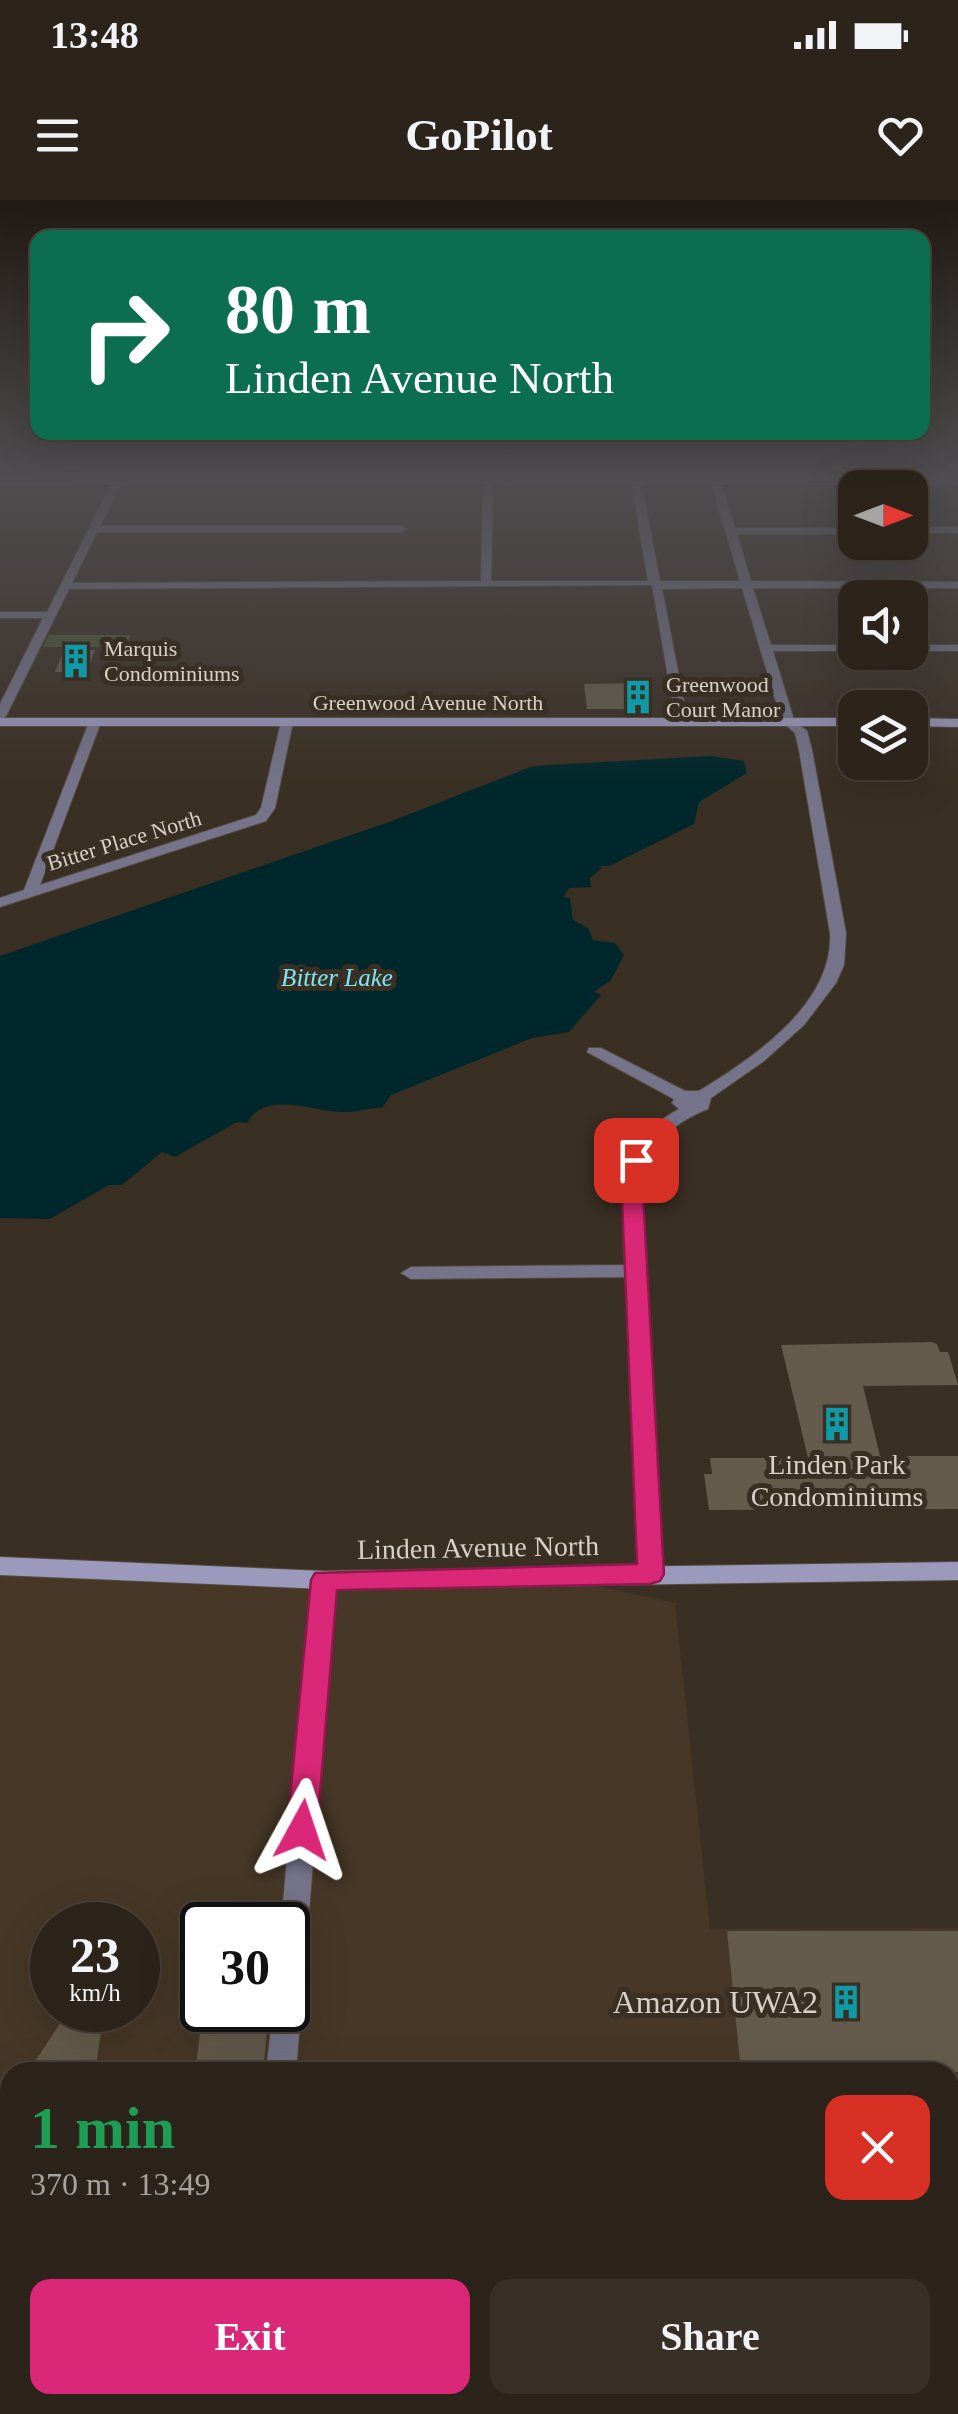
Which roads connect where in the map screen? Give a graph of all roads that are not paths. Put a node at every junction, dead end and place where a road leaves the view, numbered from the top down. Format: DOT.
graph roads {
  1 [pos="68,582"];
  2 [pos="486,584"];
  3 [pos="655,584"];
  4 [pos="748,584"];
  5 [pos="958,585"];
  6 [pos="66,586"];
  7 [pos="0,615"];
  8 [pos="51,615"];
  9 [pos="766,648"];
  10 [pos="838,648"];
  11 [pos="928,648"];
  12 [pos="958,648"];
  13 [pos="0,719"];
  14 [pos="95,722"];
  15 [pos="286,722"];
  16 [pos="682,722"];
  17 [pos="788,722"];
  18 [pos="838,722"];
  19 [pos="928,722"];
  20 [pos="958,722"];
  21 [pos="30,893"];
  22 [pos="0,903"];
  23 [pos="595,1052"];
  24 [pos="691,1100"];
  25 [pos="638,1271"];
  26 [pos="411,1273"];
  27 [pos="0,1566"];
  28 [pos="958,1571"];
  29 [pos="650,1574"];
  30 [pos="324,1580"];
  31 [pos="297,1902"];
  32 [pos="285,2032"];
  33 [pos="283,2062"];
  1 -- 6 [label="street"];
  2 -- 3 [label="street"];
  2 -- 6 [label="street"];
  3 -- 4 [label="street"];
  3 -- 16 [label="street"];
  4 -- 5 [label="street"];
  4 -- 9 [label="street"];
  6 -- 8 [label="street"];
  7 -- 8 [label="street"];
  8 -- 13 [label="street"];
  9 -- 10 [label="street"];
  9 -- 17 [label="street"];
  11 -- 12 [label="street"];
  13 -- 14 [label="street, Greenwood Avenue North"];
  14 -- 15 [label="street, Greenwood Avenue North"];
  14 -- 21 [label="street"];
  15 -- 16 [label="street, Greenwood Avenue North"];
  15 -- 21 [label="street, Bitter Place North"];
  16 -- 17 [label="street, Greenwood Avenue North"];
  17 -- 18 [label="street, Greenwood Avenue North"];
  17 -- 24 [label="street"];
  19 -- 20 [label="street"];
  21 -- 22 [label="street, Bitter Place North"];
  23 -- 24 [label="street"];
  24 -- 25 [label="street"];
  25 -- 26 [label="street"];
  25 -- 29 [label="street"];
  27 -- 30 [label="street, Linden Avenue North"];
  28 -- 29 [label="street, Linden Avenue North"];
  29 -- 30 [label="street, Linden Avenue North"];
  30 -- 31 [label="street"];
  32 -- 33 [label="street"];
}
